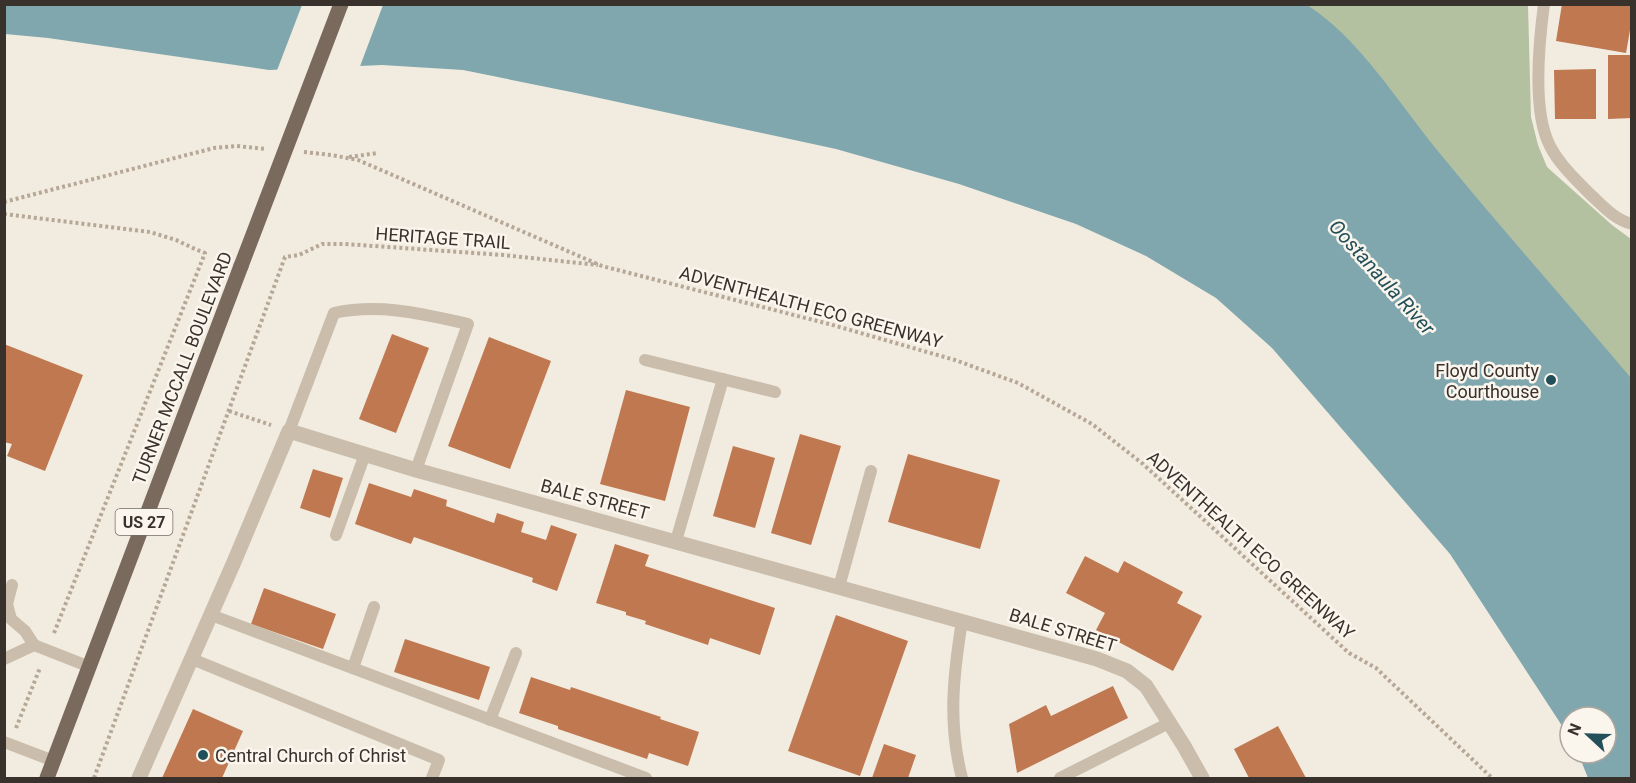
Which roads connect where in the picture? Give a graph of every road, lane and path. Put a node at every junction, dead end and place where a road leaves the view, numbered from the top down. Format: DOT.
graph roads {
  1 [pos="341,4"];
  2 [pos="1544,4"];
  3 [pos="272,150"];
  4 [pos="296,152"];
  5 [pos="378,153"];
  6 [pos="345,158"];
  7 [pos="4,202"];
  8 [pos="4,214"];
  9 [pos="1632,224"];
  10 [pos="602,266"];
  11 [pos="645,360"];
  12 [pos="723,379"];
  13 [pos="775,392"];
  14 [pos="229,411"];
  15 [pos="289,431"];
  16 [pos="365,454"];
  17 [pos="416,470"];
  18 [pos="871,471"];
  19 [pos="336,535"];
  20 [pos="676,541"];
  21 [pos="12,585"];
  22 [pos="838,587"];
  23 [pos="374,607"];
  24 [pos="211,615"];
  25 [pos="963,621"];
  26 [pos="34,645"];
  27 [pos="47,650"];
  28 [pos="516,653"];
  29 [pos="4,659"];
  30 [pos="192,659"];
  31 [pos="90,667"];
  32 [pos="353,669"];
  33 [pos="490,720"];
  34 [pos="1169,723"];
  35 [pos="7,743"];
  36 [pos="54,761"];
  37 [pos="47,778"];
  38 [pos="94,778"];
  39 [pos="139,778"];
  40 [pos="432,778"];
  41 [pos="646,778"];
  42 [pos="962,778"];
  43 [pos="1060,778"];
  44 [pos="1202,778"];
  45 [pos="1491,778"];
  1 -- 31 [label="main road, TURNER MCCALL BOULEVARD / US 27, bridge"];
  2 -- 9 [label="lane"];
  3 -- 7 [label="path"];
  4 -- 6 [label="path, ADVENTHEALTH ECO GREENWAY"];
  5 -- 6 [label="path"];
  6 -- 10 [label="path, ADVENTHEALTH ECO GREENWAY"];
  8 -- 27 [label="path"];
  10 -- 14 [label="path, HERITAGE TRAIL"];
  10 -- 45 [label="path, ADVENTHEALTH ECO GREENWAY"];
  11 -- 12 [label="lane"];
  12 -- 13 [label="lane"];
  12 -- 20 [label="lane"];
  14 -- 15 [label="path"];
  14 -- 38 [label="path"];
  15 -- 16 [label="street, BALE STREET"];
  15 -- 17 [label="lane"];
  15 -- 24 [label="street"];
  16 -- 17 [label="street, BALE STREET"];
  16 -- 19 [label="lane"];
  17 -- 20 [label="street, BALE STREET"];
  18 -- 22 [label="lane"];
  20 -- 22 [label="street, BALE STREET"];
  21 -- 26 [label="lane"];
  22 -- 25 [label="street, BALE STREET"];
  23 -- 32 [label="lane"];
  24 -- 30 [label="street"];
  24 -- 32 [label="lane"];
  25 -- 34 [label="street, BALE STREET"];
  25 -- 42 [label="lane"];
  26 -- 27 [label="lane"];
  26 -- 29 [label="lane"];
  27 -- 31 [label="lane"];
  27 -- 35 [label="path"];
  28 -- 33 [label="lane"];
  30 -- 39 [label="street"];
  30 -- 40 [label="lane"];
  31 -- 36 [label="main road, TURNER MCCALL BOULEVARD / US 27"];
  32 -- 33 [label="lane"];
  33 -- 41 [label="lane"];
  34 -- 43 [label="lane"];
  34 -- 44 [label="street, BALE STREET"];
  35 -- 36 [label="lane"];
  36 -- 37 [label="main road, TURNER MCCALL BOULEVARD / US 27"];
}
